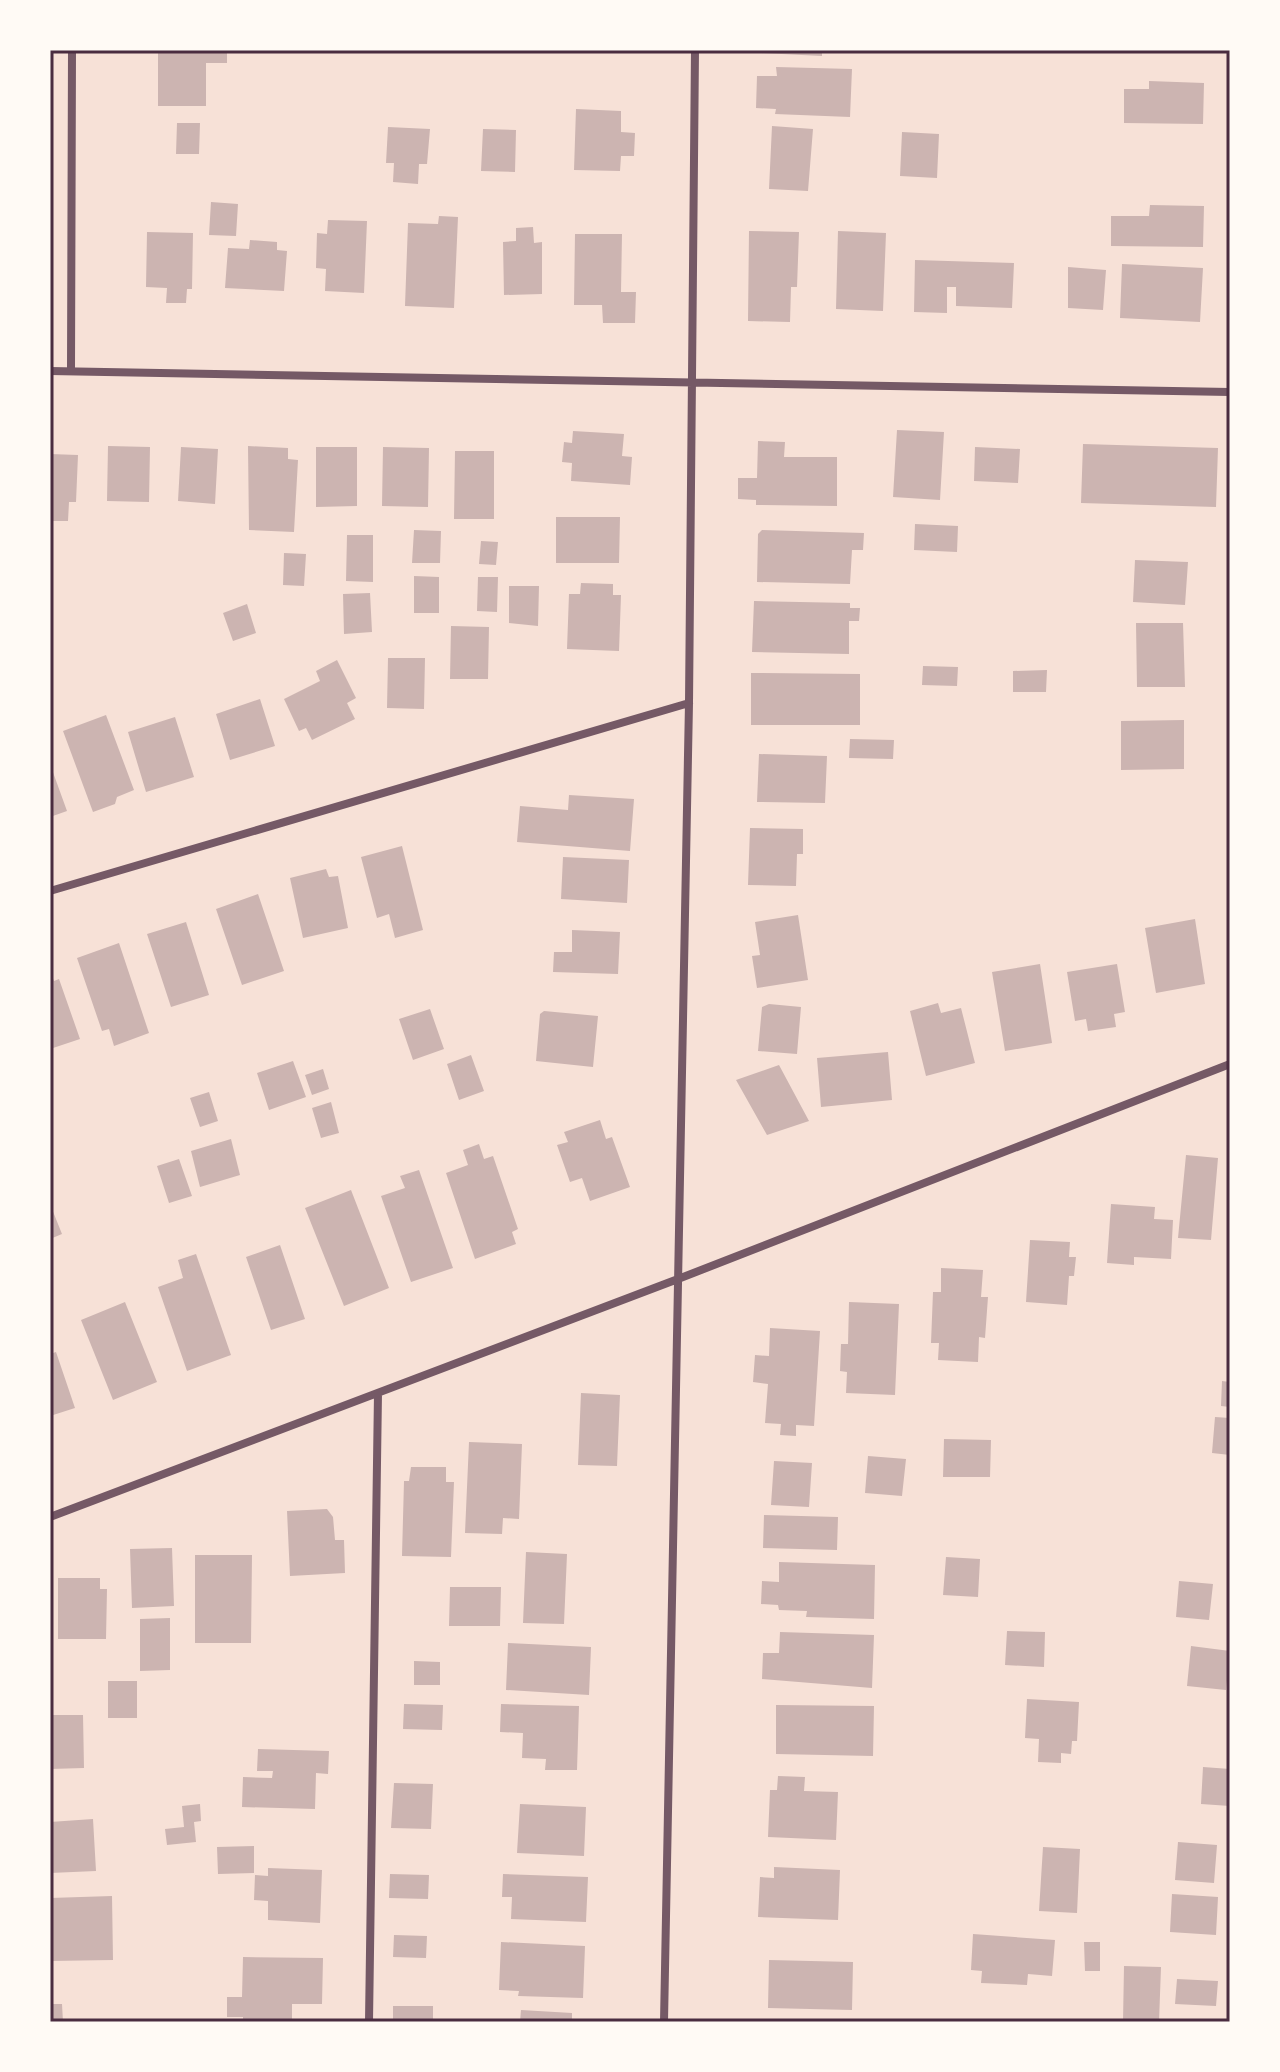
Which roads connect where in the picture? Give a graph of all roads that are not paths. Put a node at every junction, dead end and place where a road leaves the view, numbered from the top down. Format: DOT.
graph roads {
  1 [pos="72,50"];
  2 [pos="695,50"];
  3 [pos="50,371"];
  4 [pos="71,371"];
  5 [pos="691,383"];
  6 [pos="1230,392"];
  7 [pos="689,703"];
  8 [pos="50,891"];
  9 [pos="1230,1064"];
  10 [pos="678,1279"];
  11 [pos="378,1393"];
  12 [pos="50,1517"];
  13 [pos="369,2022"];
  14 [pos="664,2022"];
  1 -- 4 [label="street"];
  2 -- 5 [label="street"];
  3 -- 4 [label="street"];
  4 -- 5 [label="street"];
  5 -- 6 [label="street"];
  5 -- 7 [label="street"];
  7 -- 8 [label="street"];
  7 -- 10 [label="street"];
  9 -- 10 [label="street"];
  10 -- 11 [label="street"];
  10 -- 14 [label="street"];
  11 -- 12 [label="street"];
  11 -- 13 [label="street"];
}
